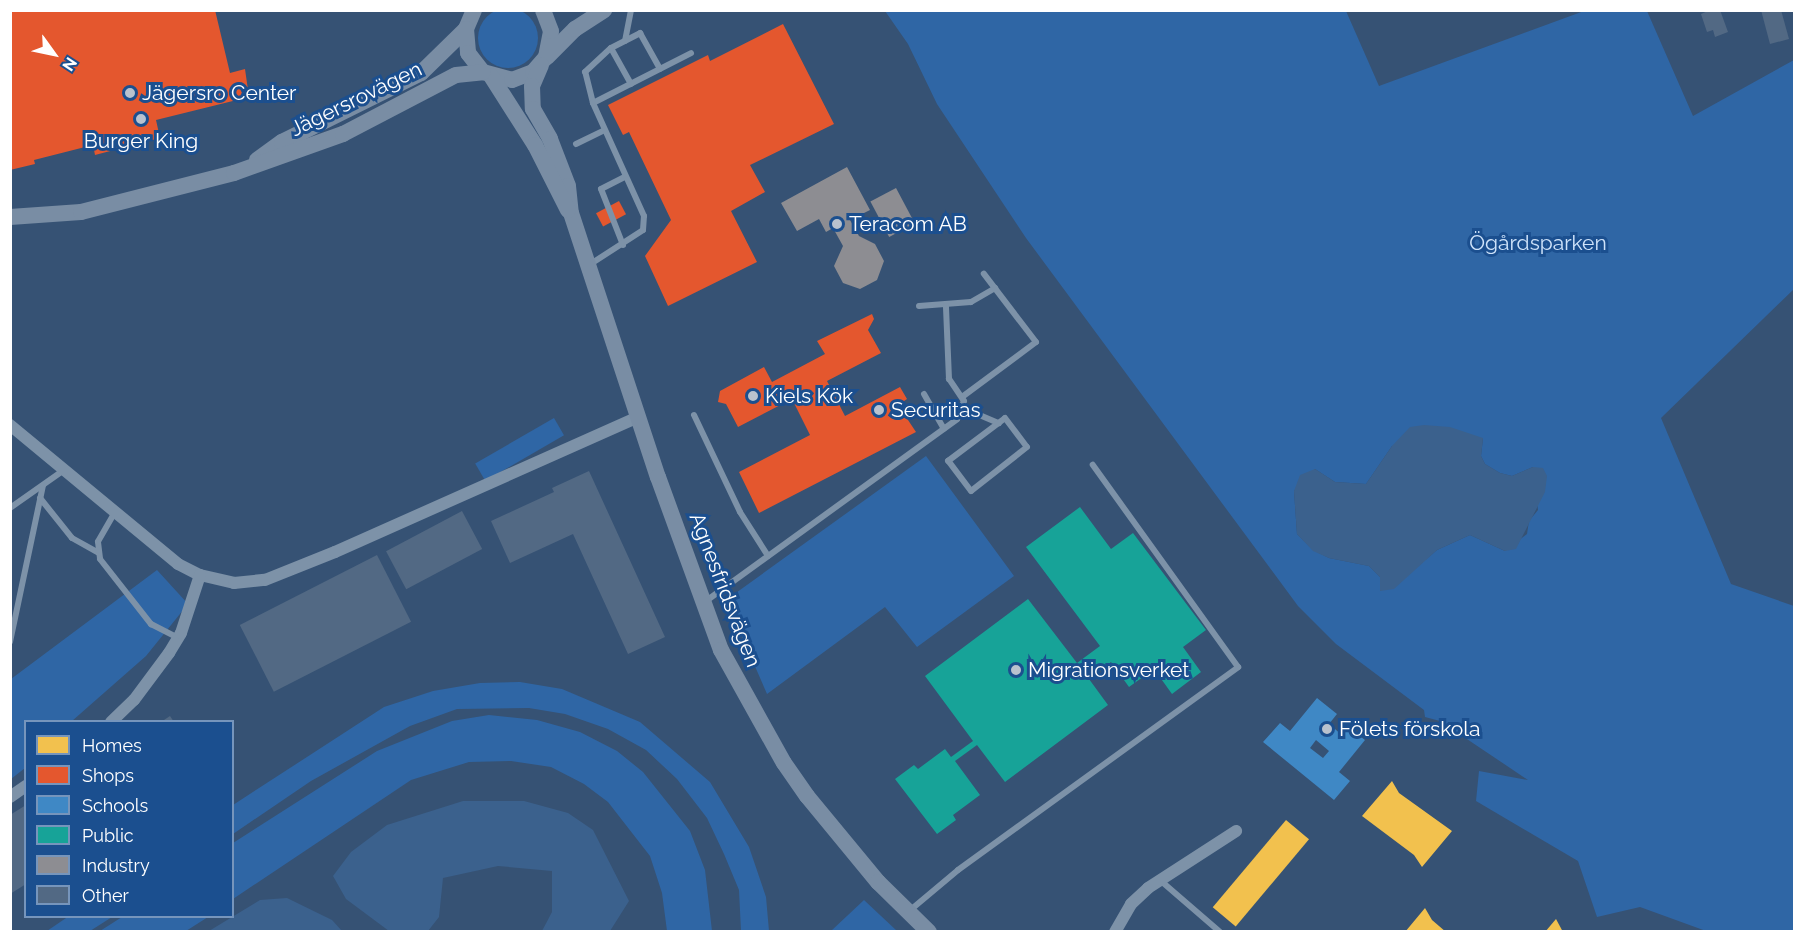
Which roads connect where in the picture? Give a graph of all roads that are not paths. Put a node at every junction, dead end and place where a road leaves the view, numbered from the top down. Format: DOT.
graph roads {
  1 [pos="474,10"];
  2 [pos="543,10"];
  3 [pos="604,10"];
  4 [pos="631,10"];
  5 [pos="466,29"];
  6 [pos="625,41"];
  7 [pos="611,48"];
  8 [pos="691,53"];
  9 [pos="544,61"];
  10 [pos="660,69"];
  11 [pos="487,74"];
  12 [pos="631,84"];
  13 [pos="593,104"];
  14 [pos="603,131"];
  15 [pos="576,144"];
  16 [pos="246,168"];
  17 [pos="625,177"];
  18 [pos="571,213"];
  19 [pos="10,217"];
  20 [pos="624,245"];
  21 [pos="588,266"];
  22 [pos="984,274"];
  23 [pos="995,288"];
  24 [pos="919,306"];
  25 [pos="946,306"];
  26 [pos="924,394"];
  27 [pos="962,397"];
  28 [pos="963,408"];
  29 [pos="694,415"];
  30 [pos="638,417"];
  31 [pos="999,423"];
  32 [pos="10,425"];
  33 [pos="944,429"];
  34 [pos="1093,465"];
  35 [pos="65,469"];
  36 [pos="43,485"];
  37 [pos="40,498"];
  38 [pos="10,508"];
  39 [pos="115,512"];
  40 [pos="98,552"];
  41 [pos="768,556"];
  42 [pos="200,575"];
  43 [pos="703,603"];
  44 [pos="179,638"];
  45 [pos="10,642"];
  46 [pos="113,720"];
  47 [pos="24,787"];
  48 [pos="10,797"];
  49 [pos="1236,831"];
  50 [pos="1161,881"];
  51 [pos="908,912"];
  52 [pos="929,932"];
  53 [pos="1115,932"];
  54 [pos="1220,932"];
  1 -- 5 [label="main road"];
  2 -- 9 [label="main road, Agnesfridsvägen"];
  3 -- 9 [label="main road"];
  4 -- 6 [label="lane"];
  5 -- 11 [label="main road, Agnesfridsvägen"];
  5 -- 16 [label="main road, Jägersrovägen"];
  6 -- 7 [label="lane"];
  6 -- 10 [label="lane"];
  7 -- 12 [label="lane"];
  7 -- 13 [label="lane"];
  8 -- 10 [label="lane"];
  9 -- 11 [label="main road, Jägersrovägen"];
  9 -- 18 [label="main road, Agnesfridsvägen"];
  10 -- 12 [label="lane"];
  11 -- 16 [label="main road, Jägersrovägen"];
  11 -- 18 [label="main road, Agnesfridsvägen"];
  12 -- 13 [label="lane"];
  13 -- 14 [label="lane"];
  14 -- 15 [label="lane"];
  14 -- 17 [label="lane"];
  16 -- 19 [label="main road, Jägersrovägen"];
  17 -- 20 [label="lane"];
  17 -- 20 [label="lane"];
  18 -- 21 [label="main road, Agnesfridsvägen"];
  20 -- 21 [label="lane"];
  21 -- 30 [label="main road, Agnesfridsvägen"];
  22 -- 23 [label="lane"];
  23 -- 25 [label="lane"];
  23 -- 27 [label="lane"];
  24 -- 25 [label="lane"];
  25 -- 27 [label="lane"];
  26 -- 33 [label="lane"];
  27 -- 28 [label="lane"];
  28 -- 31 [label="lane"];
  28 -- 33 [label="lane"];
  29 -- 41 [label="lane"];
  30 -- 42 [label="street"];
  30 -- 43 [label="main road, Agnesfridsvägen"];
  31 -- 31 [label="lane"];
  32 -- 35 [label="street"];
  33 -- 41 [label="lane"];
  34 -- 51 [label="lane"];
  35 -- 36 [label="lane"];
  35 -- 39 [label="street"];
  36 -- 37 [label="lane"];
  36 -- 38 [label="lane"];
  37 -- 40 [label="lane"];
  37 -- 45 [label="lane"];
  39 -- 40 [label="lane"];
  39 -- 42 [label="street"];
  40 -- 44 [label="lane"];
  41 -- 43 [label="lane"];
  42 -- 44 [label="street"];
  43 -- 51 [label="main road, Agnesfridsvägen"];
  44 -- 46 [label="street"];
  47 -- 48 [label="street"];
  49 -- 50 [label="street"];
  50 -- 53 [label="street"];
  50 -- 54 [label="lane"];
  51 -- 52 [label="main road, Agnesfridsvägen"];
}
